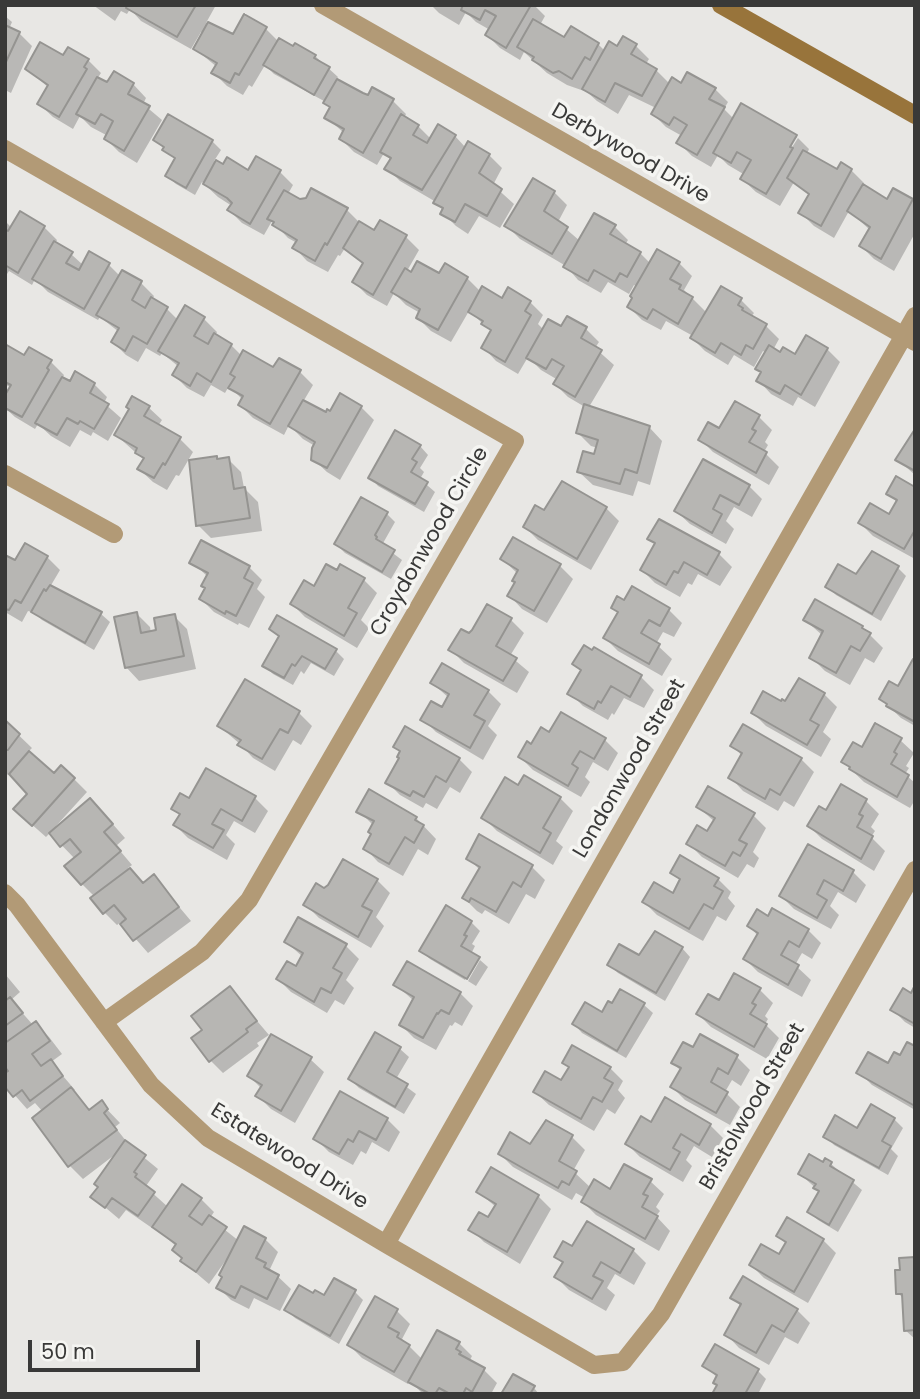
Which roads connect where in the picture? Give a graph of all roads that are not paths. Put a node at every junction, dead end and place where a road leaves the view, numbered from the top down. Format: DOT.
graph roads {
  1 [pos="323,5"];
  2 [pos="721,5"];
  3 [pos="915,115"];
  4 [pos="5,149"];
  5 [pos="915,316"];
  6 [pos="909,339"];
  7 [pos="5,474"];
  8 [pos="114,534"];
  9 [pos="915,870"];
  10 [pos="5,893"];
  11 [pos="104,1022"];
  12 [pos="386,1244"];
  13 [pos="622,1362"];
  1 -- 6 [label="street, Derbywood Drive"];
  2 -- 3 [label="street"];
  4 -- 11 [label="street, Croydonwood Circle"];
  5 -- 6 [label="street, Londonwood Street"];
  6 -- 12 [label="street, Londonwood Street"];
  7 -- 8 [label="street"];
  9 -- 13 [label="street, Bristolwood Street"];
  10 -- 11 [label="street, Estatewood Drive"];
  11 -- 12 [label="street, Estatewood Drive"];
  12 -- 13 [label="street, Estatewood Drive"];
}
